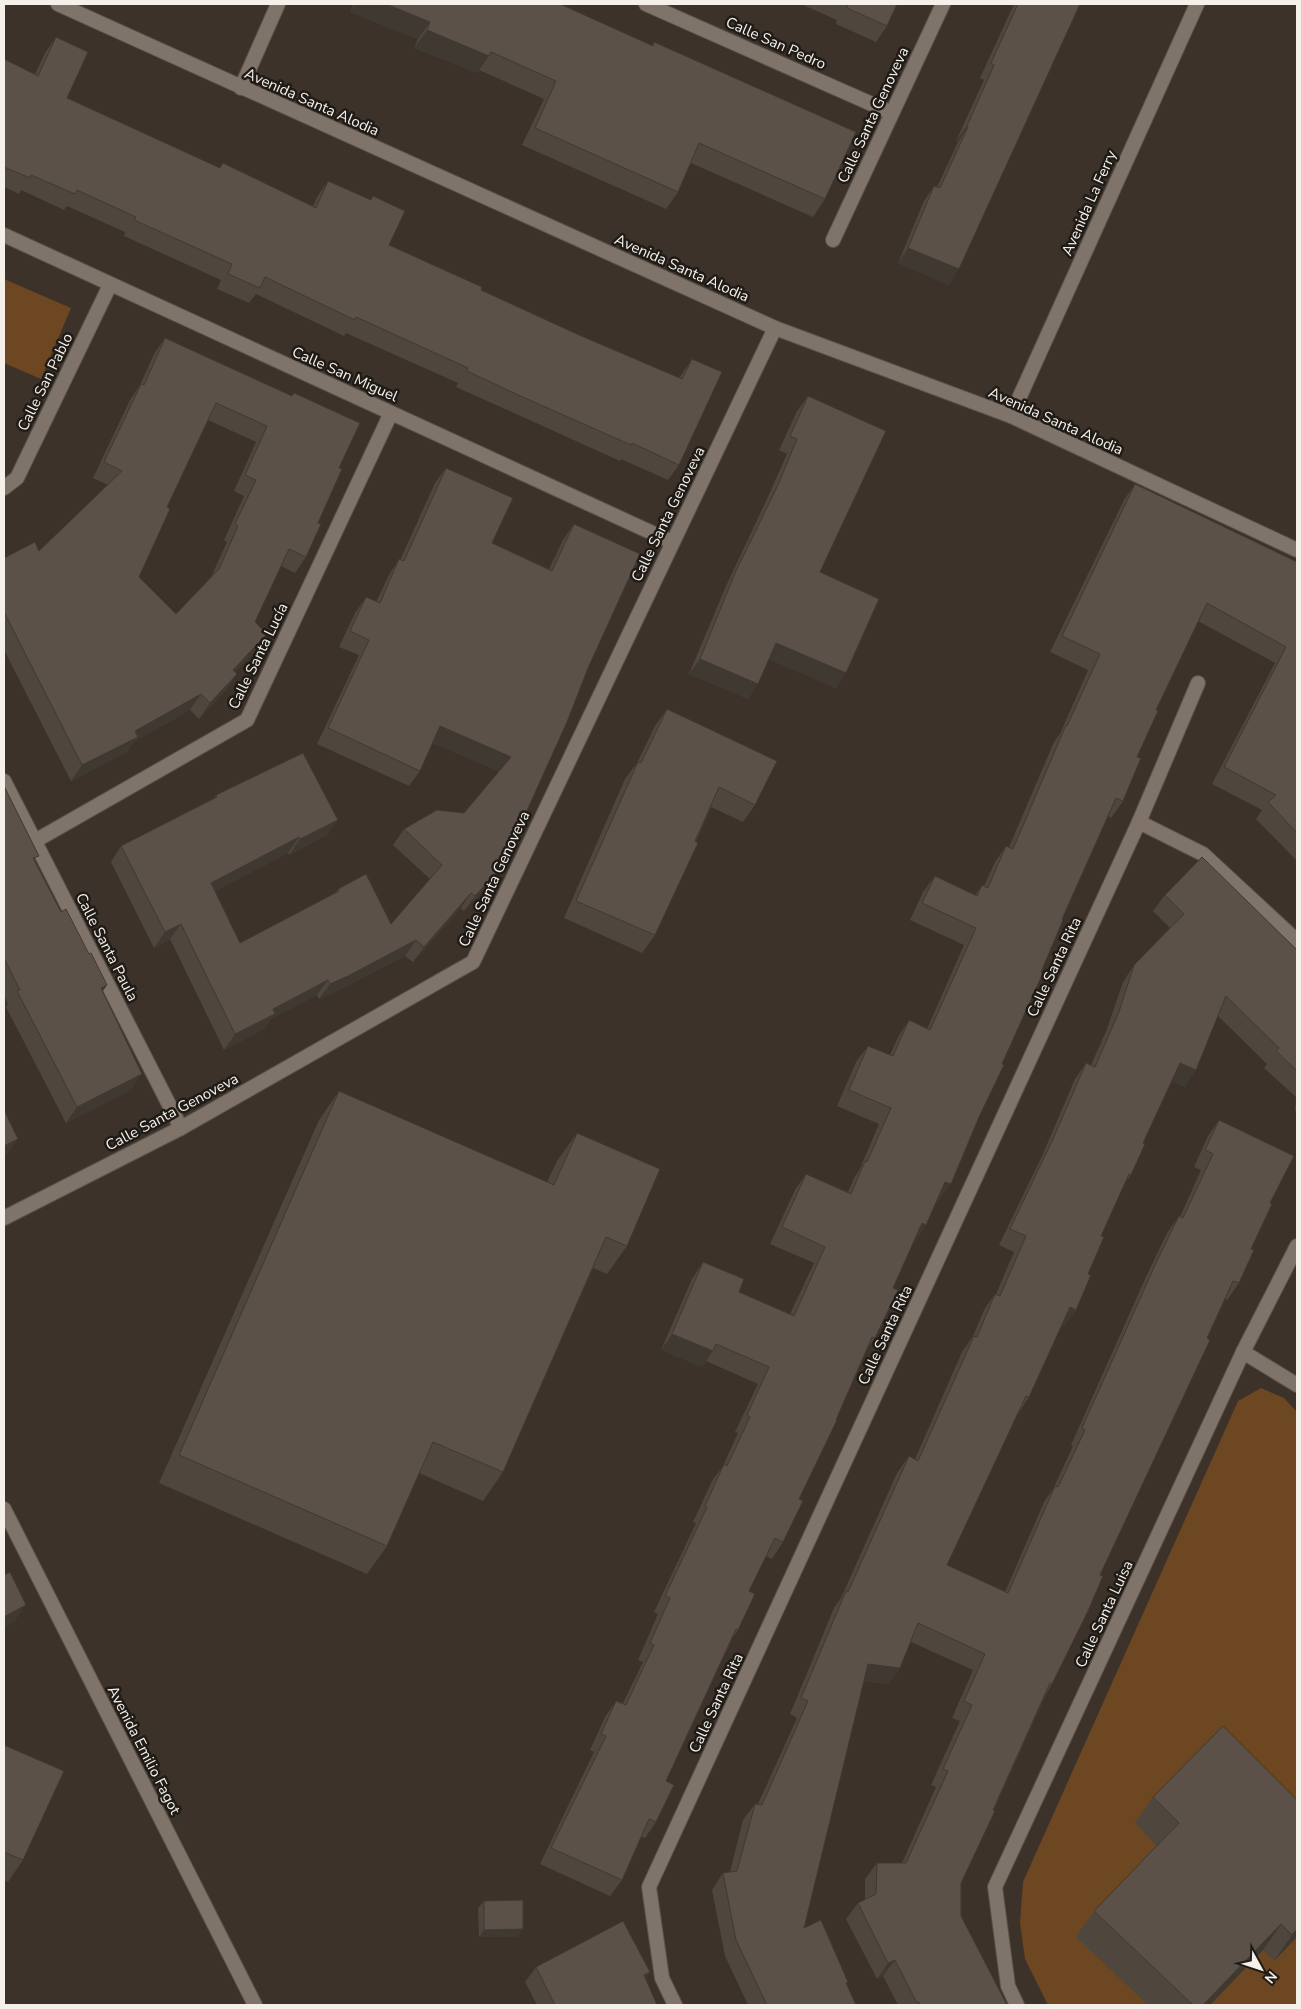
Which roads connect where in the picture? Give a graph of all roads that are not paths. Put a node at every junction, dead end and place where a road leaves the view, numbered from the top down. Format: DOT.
graph roads {
  1 [pos="58,4"];
  2 [pos="278,4"];
  3 [pos="646,4"];
  4 [pos="943,4"];
  5 [pos="1197,4"];
  6 [pos="241,88"];
  7 [pos="892,113"];
  8 [pos="4,235"];
  9 [pos="833,240"];
  10 [pos="110,286"];
  11 [pos="775,328"];
  12 [pos="391,413"];
  13 [pos="1011,416"];
  14 [pos="4,488"];
  15 [pos="672,542"];
  16 [pos="1297,550"];
  17 [pos="1198,683"];
  18 [pos="4,780"];
  19 [pos="1139,822"];
  20 [pos="34,841"];
  21 [pos="1297,941"];
  22 [pos="181,1128"];
  23 [pos="4,1218"];
  24 [pos="1297,1246"];
  25 [pos="1243,1352"];
  26 [pos="1297,1385"];
  27 [pos="4,1509"];
  28 [pos="255,2005"];
  29 [pos="675,2005"];
  30 [pos="1017,2005"];
  1 -- 6 [label="street, Avenida Santa Alodia"];
  2 -- 6 [label="street"];
  3 -- 7 [label="street, Calle San Pedro"];
  4 -- 7 [label="street, Calle Santa Genoveva"];
  5 -- 13 [label="street, Avenida La Ferry"];
  6 -- 11 [label="street, Avenida Santa Alodia"];
  7 -- 9 [label="street, Calle Santa Genoveva"];
  8 -- 10 [label="street, Calle San Miguel"];
  10 -- 12 [label="street, Calle San Miguel"];
  10 -- 14 [label="street, Calle San Pablo"];
  11 -- 13 [label="street, Avenida Santa Alodia"];
  11 -- 15 [label="street, Calle Santa Genoveva"];
  12 -- 15 [label="street, Calle San Miguel"];
  12 -- 20 [label="street, Calle Santa Lucía"];
  13 -- 16 [label="street, Avenida Santa Alodia"];
  15 -- 22 [label="street, Calle Santa Genoveva"];
  17 -- 19 [label="street, Calle Santa Rita"];
  18 -- 20 [label="street, Calle Santa Paula"];
  19 -- 21 [label="street"];
  19 -- 29 [label="street, Calle Santa Rita"];
  20 -- 22 [label="street, Calle Santa Paula"];
  22 -- 23 [label="street, Calle Santa Genoveva"];
  24 -- 25 [label="street, Calle Santa Luisa"];
  25 -- 26 [label="street"];
  25 -- 30 [label="street, Calle Santa Luisa"];
  27 -- 28 [label="street, Avenida Emilio Fagot"];
}
